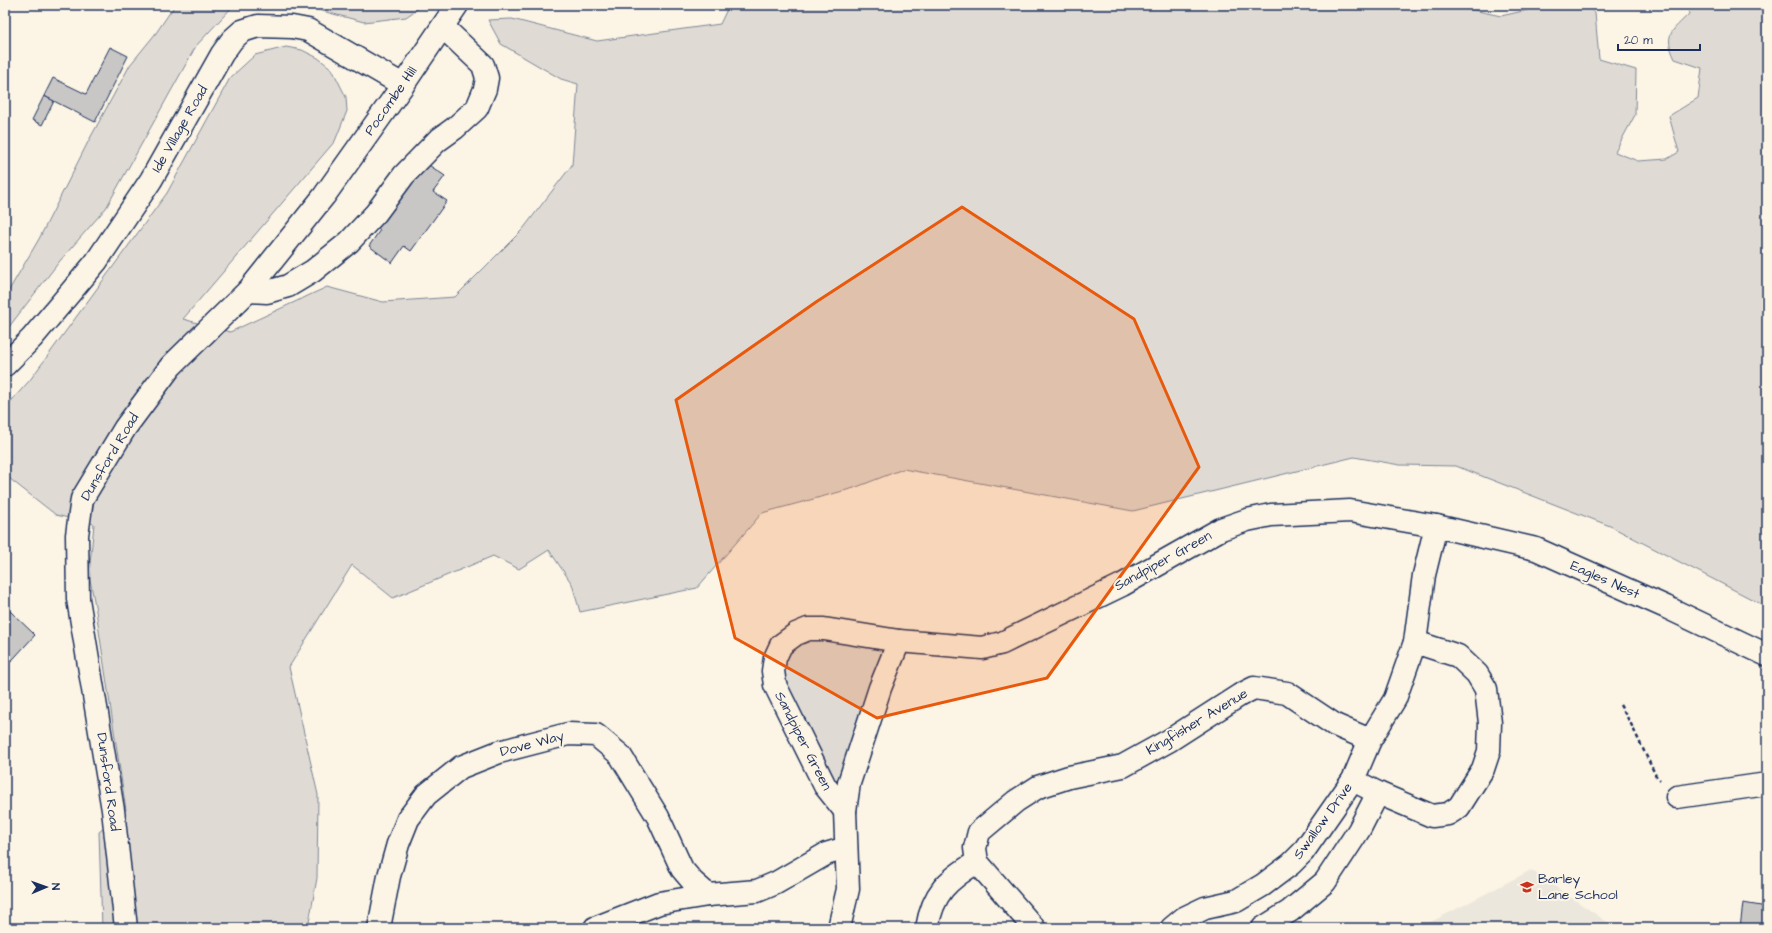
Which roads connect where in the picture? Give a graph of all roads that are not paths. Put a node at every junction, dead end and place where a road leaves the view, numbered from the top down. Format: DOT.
graph roads {
  1 [pos="457,5"];
  2 [pos="443,27"];
  3 [pos="403,85"];
  4 [pos="324,196"];
  5 [pos="248,291"];
  6 [pos="5,365"];
  7 [pos="1436,526"];
  8 [pos="899,641"];
  9 [pos="1415,642"];
  10 [pos="1767,656"];
  11 [pos="1370,740"];
  12 [pos="1353,780"];
  13 [pos="1767,784"];
  14 [pos="1378,793"];
  15 [pos="1678,797"];
  16 [pos="846,812"];
  17 [pos="846,848"];
  18 [pos="977,862"];
  19 [pos="708,895"];
  20 [pos="126,928"];
  21 [pos="379,928"];
  22 [pos="594,928"];
  23 [pos="839,928"];
  24 [pos="927,928"];
  25 [pos="1034,928"];
  26 [pos="1172,928"];
  27 [pos="1263,928"];
  1 -- 2 [label="street, Pocombe Hill"];
  2 -- 3 [label="street, Pocombe Hill"];
  2 -- 5 [label="street"];
  3 -- 4 [label="street, Pocombe Hill"];
  3 -- 6 [label="street, Ide Village Road"];
  4 -- 5 [label="street, Dunsford Road"];
  5 -- 20 [label="street, Dunsford Road"];
  7 -- 8 [label="street, Sandpiper Green"];
  7 -- 9 [label="street"];
  7 -- 10 [label="street, Eagles Nest"];
  8 -- 16 [label="street, Sandpiper Green"];
  8 -- 16 [label="street, Sandpiper Green"];
  9 -- 11 [label="street"];
  9 -- 14 [label="street"];
  11 -- 12 [label="street, Swallow Drive"];
  11 -- 18 [label="street, Kingfisher Avenue"];
  12 -- 14 [label="street"];
  12 -- 26 [label="street, Swallow Drive"];
  13 -- 15 [label="street"];
  14 -- 27 [label="street"];
  16 -- 17 [label="street, Sandpiper Green"];
  17 -- 19 [label="street"];
  17 -- 23 [label="street, Sandpiper Green"];
  18 -- 24 [label="street"];
  18 -- 25 [label="street"];
  19 -- 21 [label="street, Dove Way"];
  19 -- 22 [label="street"];
}
